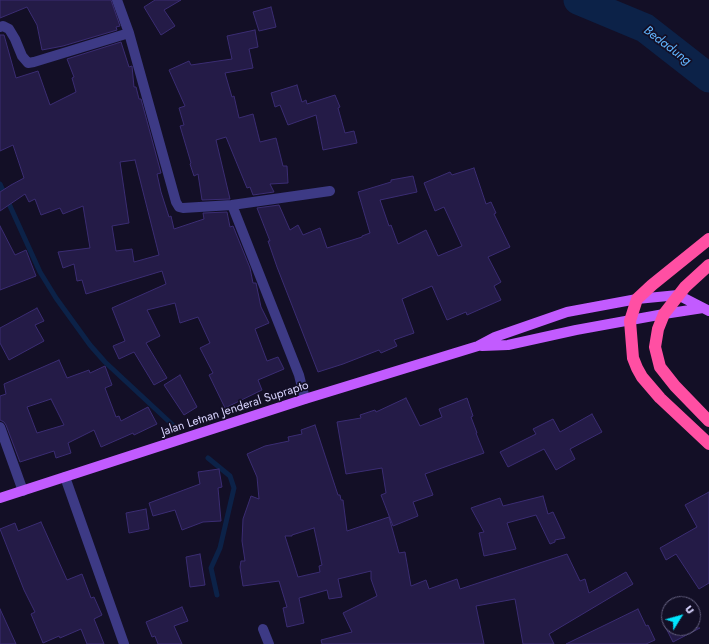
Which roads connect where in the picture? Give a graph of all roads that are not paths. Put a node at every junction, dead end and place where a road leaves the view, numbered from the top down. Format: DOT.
graph roads {
  1 [pos="117,0"];
  2 [pos="0,27"];
  3 [pos="129,33"];
  4 [pos="330,191"];
  5 [pos="232,205"];
  6 [pos="709,239"];
  7 [pos="709,265"];
  8 [pos="678,295"];
  9 [pos="637,299"];
  10 [pos="706,309"];
  11 [pos="664,314"];
  12 [pos="630,321"];
  13 [pos="478,346"];
  14 [pos="305,400"];
  15 [pos="709,421"];
  16 [pos="0,427"];
  17 [pos="709,444"];
  18 [pos="65,477"];
  19 [pos="23,491"];
  20 [pos="0,498"];
  21 [pos="263,629"];
  22 [pos="124,644"];
  23 [pos="269,644"];
  1 -- 3 [label="street"];
  2 -- 3 [label="street"];
  3 -- 5 [label="street"];
  4 -- 5 [label="street"];
  5 -- 14 [label="street"];
  6 -- 9 [label="highway"];
  7 -- 8 [label="highway"];
  8 -- 9 [label="main road, Jalan Letnan Jenderal Suprapto"];
  8 -- 10 [label="main road"];
  8 -- 11 [label="highway"];
  9 -- 12 [label="highway"];
  9 -- 13 [label="main road, Jalan Letnan Jenderal Suprapto"];
  10 -- 11 [label="main road, Jalan Letnan Jenderal Suprapto"];
  11 -- 12 [label="main road, Jalan Letnan Jenderal Suprapto"];
  11 -- 15 [label="highway"];
  12 -- 13 [label="main road, Jalan Letnan Jenderal Suprapto"];
  12 -- 17 [label="highway"];
  13 -- 14 [label="main road, Jalan Letnan Jenderal Suprapto"];
  14 -- 18 [label="main road, Jalan Letnan Jenderal Suprapto"];
  16 -- 19 [label="street"];
  18 -- 19 [label="main road, Jalan Letnan Jenderal Suprapto"];
  18 -- 22 [label="street"];
  19 -- 20 [label="main road, Jalan Letnan Jenderal Suprapto"];
  21 -- 23 [label="street"];
}
